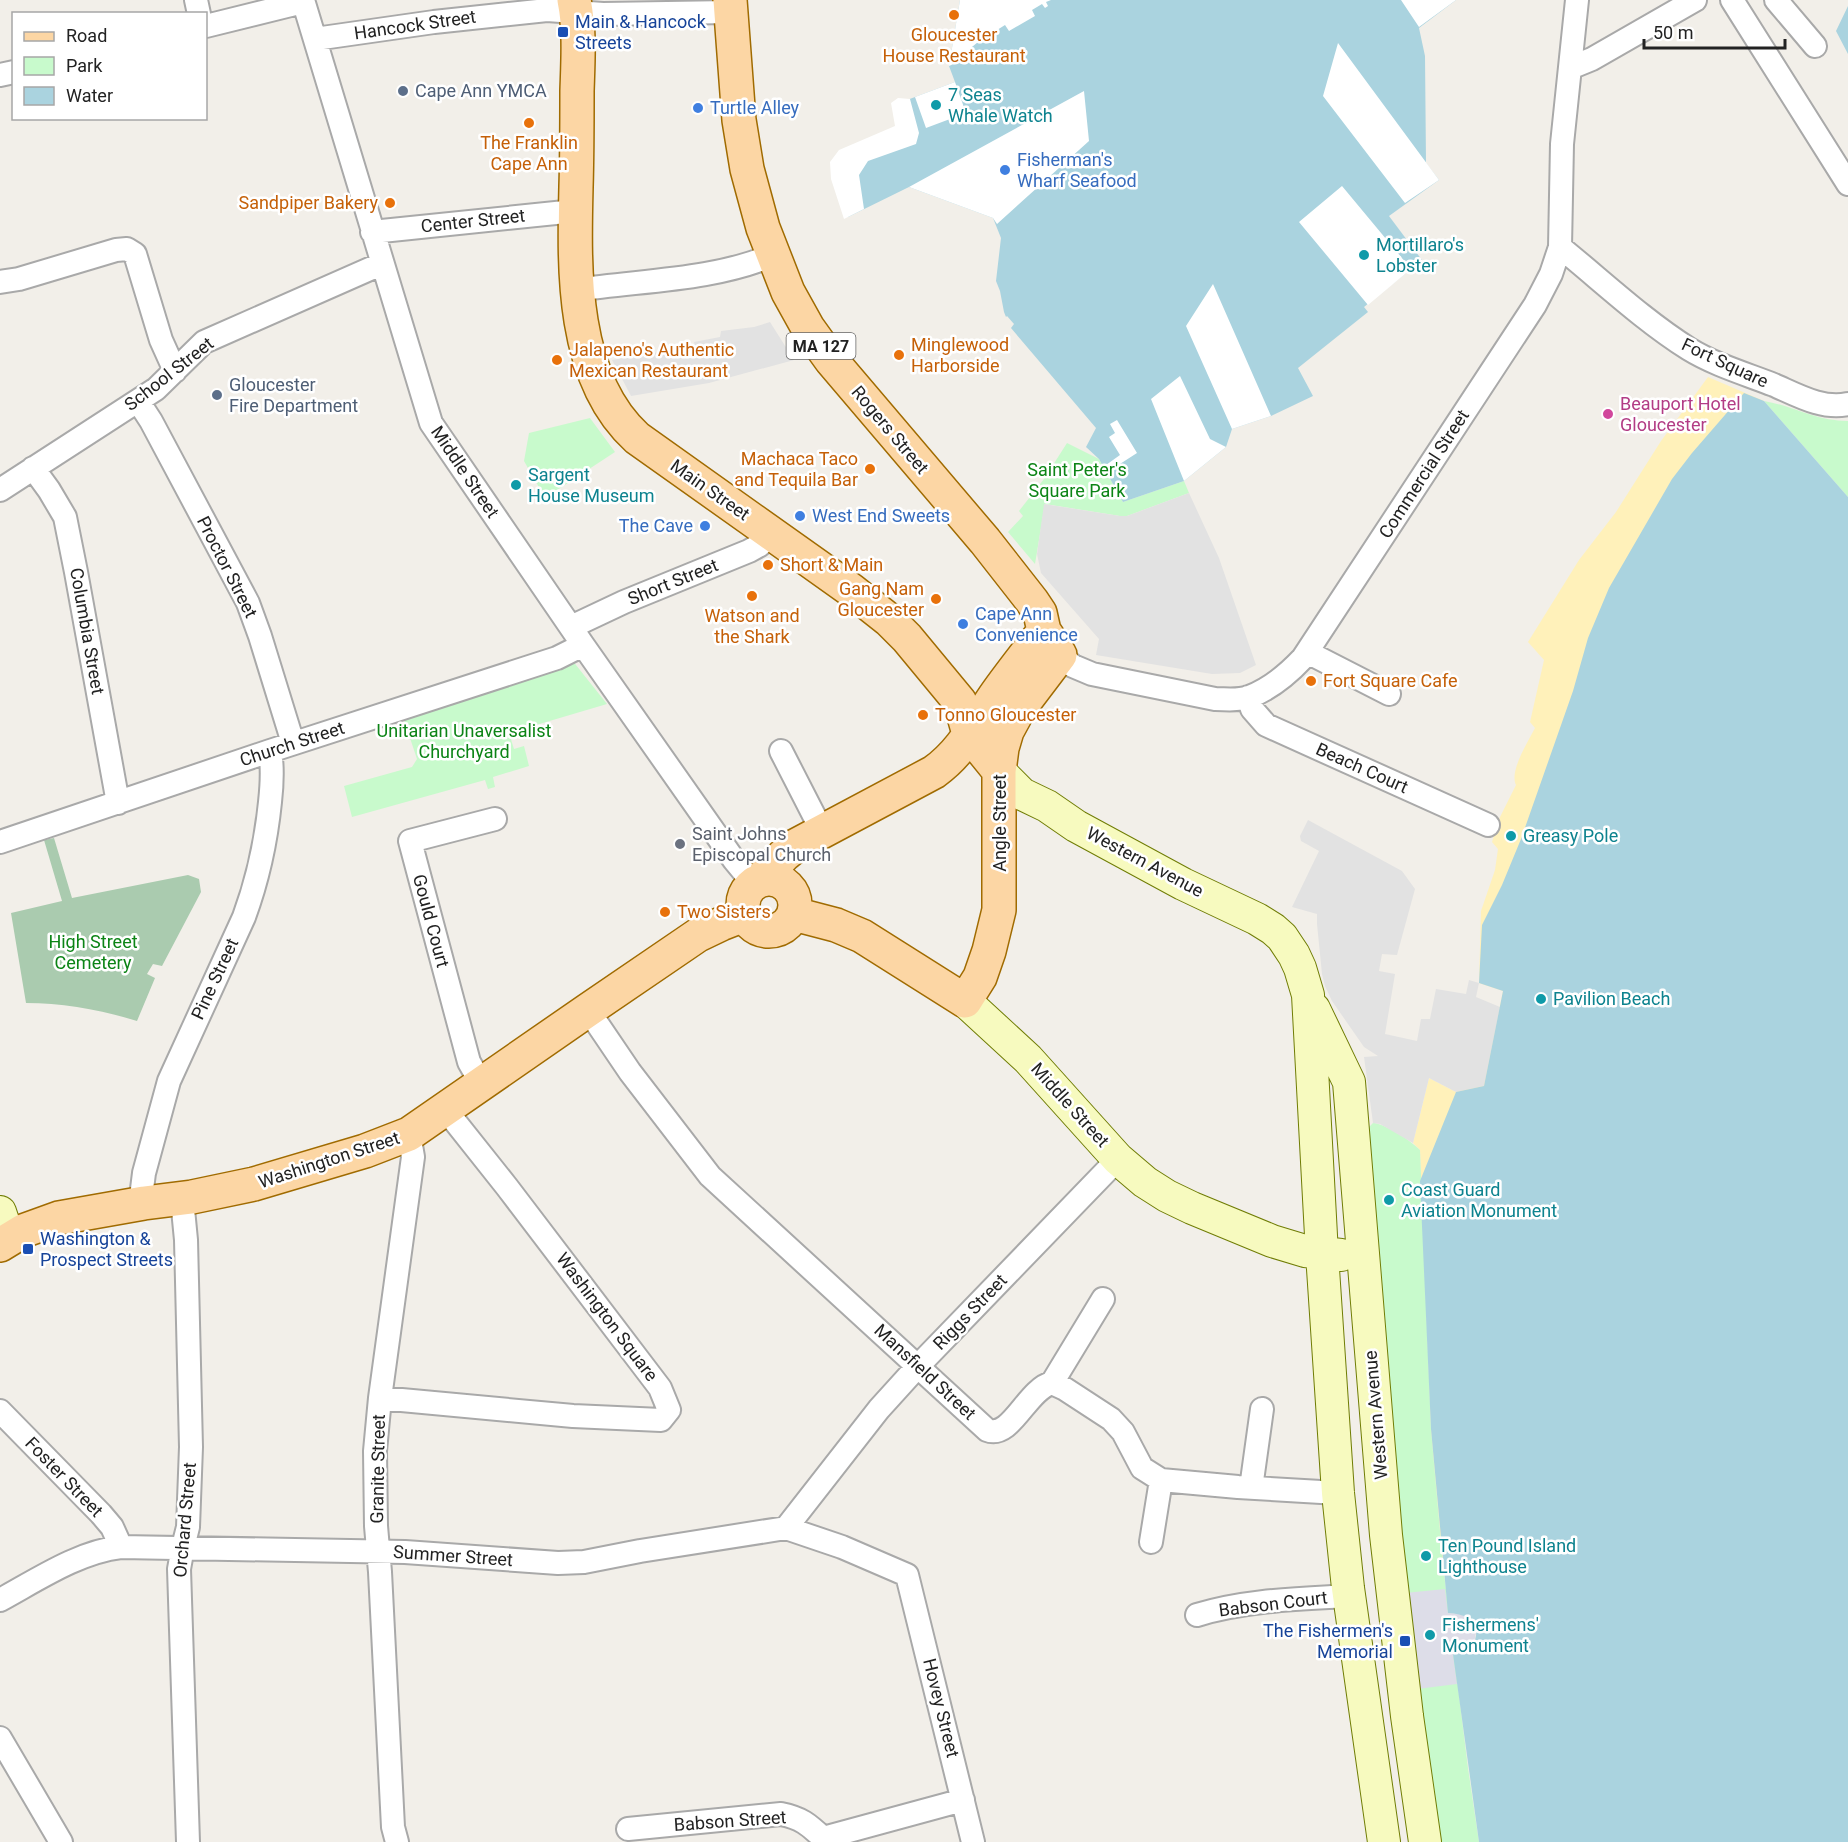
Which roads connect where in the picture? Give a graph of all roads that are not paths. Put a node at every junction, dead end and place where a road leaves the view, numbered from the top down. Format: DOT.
graph roads {
  1 [pos="1577,0"];
  2 [pos="1695,0"];
  3 [pos="1732,0"];
  4 [pos="1776,0"];
  5 [pos="303,1"];
  6 [pos="575,6"];
  7 [pos="730,6"];
  8 [pos="207,26"];
  9 [pos="315,39"];
  10 [pos="1815,46"];
  11 [pos="1570,68"];
  12 [pos="1848,184"];
  13 [pos="575,211"];
  14 [pos="372,232"];
  15 [pos="1560,247"];
  16 [pos="773,255"];
  17 [pos="381,264"];
  18 [pos="0,282"];
  19 [pos="577,290"];
  20 [pos="175,371"];
  21 [pos="138,401"];
  22 [pos="1848,404"];
  23 [pos="33,468"];
  24 [pos="0,490"];
  25 [pos="772,534"];
  26 [pos="577,636"];
  27 [pos="1052,643"];
  28 [pos="1307,652"];
  29 [pos="1389,694"];
  30 [pos="1248,698"];
  31 [pos="976,702"];
  32 [pos="1024,703"];
  33 [pos="969,734"];
  34 [pos="293,743"];
  35 [pos="270,751"];
  36 [pos="781,751"];
  37 [pos="999,771"];
  38 [pos="118,802"];
  39 [pos="495,819"];
  40 [pos="1488,825"];
  41 [pos="822,831"];
  42 [pos="0,842"];
  43 [pos="757,881"];
  44 [pos="794,914"];
  45 [pos="744,915"];
  46 [pos="1308,995"];
  47 [pos="965,1001"];
  48 [pos="588,1010"];
  49 [pos="481,1083"];
  50 [pos="445,1109"];
  51 [pos="409,1134"];
  52 [pos="1118,1159"];
  53 [pos="182,1199"];
  54 [pos="144,1203"];
  55 [pos="3,1232"];
  56 [pos="1322,1254"];
  57 [pos="1363,1257"];
  58 [pos="1103,1299"];
  59 [pos="918,1366"];
  60 [pos="1052,1383"];
  61 [pos="380,1398"];
  62 [pos="1262,1409"];
  63 [pos="0,1411"];
  64 [pos="1161,1480"];
  65 [pos="1251,1488"];
  66 [pos="1338,1493"];
  67 [pos="786,1528"];
  68 [pos="1151,1542"];
  69 [pos="121,1547"];
  70 [pos="183,1547"];
  71 [pos="378,1552"];
  72 [pos="907,1575"];
  73 [pos="1349,1596"];
  74 [pos="0,1600"];
  75 [pos="1197,1616"];
  76 [pos="0,1738"];
  77 [pos="963,1800"];
  78 [pos="628,1829"];
  79 [pos="393,1837"];
  80 [pos="61,1842"];
  81 [pos="188,1842"];
  82 [pos="973,1842"];
  83 [pos="1384,1842"];
  84 [pos="1425,1842"];
  1 -- 11 [label="street, Commercial Street"];
  2 -- 11 [label="street"];
  3 -- 12 [label="street"];
  4 -- 10 [label="street"];
  5 -- 8 [label="street"];
  5 -- 9 [label="street, Middle Street"];
  6 -- 7 [label="street, Hancock Street"];
  6 -- 9 [label="street, Hancock Street"];
  6 -- 13 [label="main road, Main Street"];
  7 -- 16 [label="main road, Rogers Street / MA 127"];
  9 -- 14 [label="street, Middle Street"];
  11 -- 15 [label="street, Commercial Street"];
  13 -- 14 [label="street, Center Street"];
  13 -- 19 [label="main road, Main Street"];
  14 -- 17 [label="street, Middle Street"];
  15 -- 22 [label="street, Fort Square"];
  15 -- 28 [label="street, Commercial Street"];
  16 -- 19 [label="street"];
  16 -- 27 [label="main road, Rogers Street / MA 127"];
  17 -- 20 [label="street, School Street"];
  17 -- 26 [label="street, Middle Street"];
  18 -- 20 [label="street"];
  19 -- 25 [label="main road, Main Street"];
  20 -- 21 [label="street, School Street"];
  21 -- 23 [label="street, School Street"];
  21 -- 34 [label="street, Proctor Street"];
  23 -- 24 [label="street, School Street"];
  23 -- 38 [label="street, Columbia Street"];
  25 -- 26 [label="street, Short Street"];
  25 -- 31 [label="main road, Main Street"];
  26 -- 34 [label="street, Church Street"];
  26 -- 43 [label="street, Middle Street"];
  27 -- 30 [label="street, Commercial Street"];
  27 -- 31 [label="main road"];
  27 -- 32 [label="main road, Angle Street"];
  28 -- 29 [label="street"];
  28 -- 30 [label="street, Commercial Street"];
  30 -- 40 [label="street, Beach Court"];
  31 -- 32 [label="main road"];
  31 -- 33 [label="main road"];
  32 -- 37 [label="main road, Angle Street"];
  33 -- 37 [label="main road, Western Avenue"];
  33 -- 41 [label="main road"];
  34 -- 35 [label="street, Church Street"];
  35 -- 38 [label="street, Church Street"];
  35 -- 54 [label="street, Pine Street"];
  36 -- 41 [label="street"];
  37 -- 46 [label="main road, Western Avenue"];
  37 -- 47 [label="main road, Angle Street"];
  38 -- 42 [label="street, Church Street"];
  39 -- 49 [label="street, Gould Court"];
  41 -- 43 [label="main road"];
  43 -- 44 [label="main road"];
  43 -- 45 [label="main road"];
  44 -- 45 [label="main road"];
  44 -- 47 [label="main road, Middle Street"];
  45 -- 48 [label="main road, Washington Street"];
  46 -- 56 [label="main road, Western Avenue"];
  46 -- 57 [label="main road, Western Avenue"];
  47 -- 52 [label="main road, Middle Street"];
  48 -- 49 [label="main road, Washington Street"];
  48 -- 59 [label="street, Mansfield Street"];
  49 -- 50 [label="main road, Washington Street"];
  50 -- 51 [label="main road, Washington Street"];
  50 -- 61 [label="street, Washington Square"];
  51 -- 53 [label="main road, Washington Street"];
  51 -- 61 [label="street, Granite Street"];
  52 -- 56 [label="main road, Middle Street"];
  52 -- 59 [label="street, Riggs Street"];
  53 -- 54 [label="main road, Washington Street"];
  53 -- 70 [label="street, Orchard Street"];
  54 -- 55 [label="main road, Washington Street"];
  56 -- 57 [label="main road, Middle Street"];
  56 -- 66 [label="main road, Western Avenue"];
  57 -- 84 [label="main road, Western Avenue"];
  58 -- 60 [label="street"];
  59 -- 60 [label="street, Mansfield Street"];
  59 -- 67 [label="street, Riggs Street"];
  60 -- 64 [label="street"];
  61 -- 71 [label="street, Granite Street"];
  62 -- 65 [label="street"];
  63 -- 69 [label="street, Foster Street"];
  64 -- 65 [label="street"];
  64 -- 68 [label="street"];
  65 -- 66 [label="street"];
  66 -- 73 [label="main road, Western Avenue"];
  67 -- 71 [label="street, Summer Street"];
  67 -- 72 [label="street, Summer Street"];
  69 -- 70 [label="street, Summer Street"];
  69 -- 74 [label="street, Summer Street"];
  70 -- 71 [label="street, Summer Street"];
  70 -- 81 [label="street, Orchard Street"];
  71 -- 79 [label="street, Granite Street"];
  72 -- 77 [label="street, Hovey Street"];
  73 -- 75 [label="street, Babson Court"];
  73 -- 83 [label="main road, Western Avenue"];
  76 -- 80 [label="street"];
  77 -- 78 [label="street, Babson Street"];
  77 -- 82 [label="street, Hovey Street"];
}
